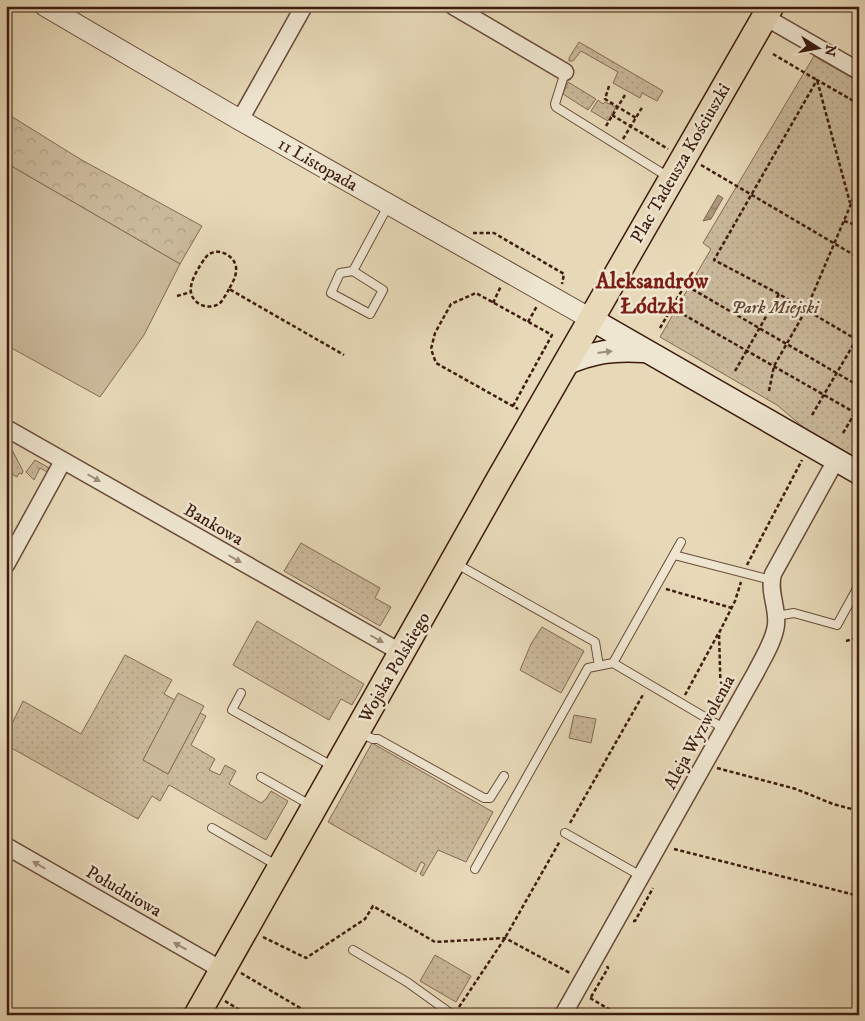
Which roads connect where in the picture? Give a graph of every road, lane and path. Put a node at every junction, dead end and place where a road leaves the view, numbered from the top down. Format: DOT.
graph roads {
  1 [pos="45,6"];
  2 [pos="304,6"];
  3 [pos="453,6"];
  4 [pos="768,12"];
  5 [pos="774,54"];
  6 [pos="859,71"];
  7 [pos="565,72"];
  8 [pos="817,80"];
  9 [pos="609,86"];
  10 [pos="625,95"];
  11 [pos="859,104"];
  12 [pos="618,106"];
  13 [pos="643,106"];
  14 [pos="612,116"];
  15 [pos="636,118"];
  16 [pos="240,120"];
  17 [pos="630,127"];
  18 [pos="600,135"];
  19 [pos="618,146"];
  20 [pos="673,153"];
  21 [pos="698,164"];
  22 [pos="671,179"];
  23 [pos="859,189"];
  24 [pos="752,194"];
  25 [pos="389,204"];
  26 [pos="851,204"];
  27 [pos="844,221"];
  28 [pos="859,226"];
  29 [pos="833,245"];
  30 [pos="859,258"];
  31 [pos="353,271"];
  32 [pos="503,284"];
  33 [pos="230,289"];
  34 [pos="191,292"];
  35 [pos="780,294"];
  36 [pos="177,296"];
  37 [pos="493,303"];
  38 [pos="539,304"];
  39 [pos="672,308"];
  40 [pos="806,310"];
  41 [pos="592,319"];
  42 [pos="528,322"];
  43 [pos="660,328"];
  44 [pos="760,329"];
  45 [pos="859,335"];
  46 [pos="858,340"];
  47 [pos="786,344"];
  48 [pos="647,351"];
  49 [pos="747,351"];
  50 [pos="344,355"];
  51 [pos="565,364"];
  52 [pos="774,366"];
  53 [pos="736,371"];
  54 [pos="836,373"];
  55 [pos="859,386"];
  56 [pos="770,391"];
  57 [pos="824,395"];
  58 [pos="513,406"];
  59 [pos="859,406"];
  60 [pos="524,412"];
  61 [pos="855,413"];
  62 [pos="812,415"];
  63 [pos="859,415"];
  64 [pos="6,428"];
  65 [pos="843,433"];
  66 [pos="63,460"];
  67 [pos="802,460"];
  68 [pos="836,460"];
  69 [pos="859,473"];
  70 [pos="681,542"];
  71 [pos="674,555"];
  72 [pos="454,562"];
  73 [pos="6,565"];
  74 [pos="743,573"];
  75 [pos="771,580"];
  76 [pos="859,585"];
  77 [pos="657,586"];
  78 [pos="732,608"];
  79 [pos="775,616"];
  80 [pos="719,633"];
  81 [pos="859,637"];
  82 [pos="846,641"];
  83 [pos="402,653"];
  84 [pos="613,663"];
  85 [pos="599,666"];
  86 [pos="649,684"];
  87 [pos="241,693"];
  88 [pos="680,703"];
  89 [pos="719,725"];
  90 [pos="357,731"];
  91 [pos="714,767"];
  92 [pos="336,768"];
  93 [pos="504,776"];
  94 [pos="260,777"];
  95 [pos="314,807"];
  96 [pos="859,811"];
  97 [pos="212,828"];
  98 [pos="565,833"];
  99 [pos="6,846"];
  100 [pos="668,847"];
  101 [pos="280,868"];
  102 [pos="474,869"];
  103 [pos="642,876"];
  104 [pos="859,896"];
  105 [pos="258,934"];
  106 [pos="505,938"];
  107 [pos="353,950"];
  108 [pos="230,971"];
  109 [pos="571,974"];
  110 [pos="590,998"];
  111 [pos="221,999"];
  112 [pos="459,1008"];
  113 [pos="388,1011"];
  114 [pos="197,1015"];
  115 [pos="248,1015"];
  116 [pos="312,1015"];
  117 [pos="395,1015"];
  118 [pos="453,1015"];
  119 [pos="563,1015"];
  120 [pos="619,1015"];
  1 -- 16 [label="street, 11 Listopada"];
  2 -- 16 [label="street"];
  3 -- 7 [label="street"];
  4 -- 6 [label="street, Plac Tadeusza Kościuszki"];
  4 -- 22 [label="main road, Plac Tadeusza Kościuszki"];
  5 -- 8 [label="path"];
  7 -- 18 [label="lane"];
  8 -- 11 [label="path"];
  8 -- 24 [label="path"];
  8 -- 26 [label="path"];
  9 -- 12 [label="path"];
  10 -- 12 [label="path"];
  12 -- 14 [label="path"];
  12 -- 15 [label="path"];
  13 -- 15 [label="path"];
  14 -- 17 [label="path"];
  14 -- 18 [label="path"];
  15 -- 17 [label="path"];
  16 -- 25 [label="street, 11 Listopada"];
  17 -- 19 [label="path"];
  17 -- 20 [label="path"];
  18 -- 19 [label="lane"];
  19 -- 22 [label="lane"];
  21 -- 24 [label="path"];
  22 -- 41 [label="main road, Plac Tadeusza Kościuszki"];
  23 -- 26 [label="path"];
  24 -- 29 [label="path"];
  24 -- 35 [label="path"];
  25 -- 31 [label="lane"];
  25 -- 41 [label="street, 11 Listopada"];
  26 -- 27 [label="path"];
  27 -- 28 [label="path"];
  27 -- 29 [label="path"];
  29 -- 30 [label="path"];
  29 -- 40 [label="path"];
  31 -- 31 [label="lane"];
  32 -- 37 [label="path"];
  33 -- 34 [label="path"];
  33 -- 34 [label="path"];
  33 -- 50 [label="path"];
  34 -- 36 [label="path"];
  35 -- 40 [label="path"];
  35 -- 44 [label="path"];
  37 -- 42 [label="path"];
  37 -- 58 [label="path"];
  38 -- 42 [label="path"];
  39 -- 43 [label="path"];
  39 -- 44 [label="path"];
  39 -- 49 [label="path"];
  40 -- 46 [label="path"];
  40 -- 47 [label="path"];
  41 -- 48 [label="main road"];
  41 -- 51 [label="main road, Wojska Polskiego"];
  42 -- 58 [label="path"];
  44 -- 47 [label="path"];
  44 -- 49 [label="path"];
  45 -- 46 [label="path"];
  46 -- 54 [label="path"];
  47 -- 52 [label="path"];
  47 -- 54 [label="path"];
  51 -- 48 [label="main road, one-way"];
  48 -- 68 [label="main road"];
  49 -- 52 [label="path"];
  49 -- 53 [label="path"];
  51 -- 72 [label="main road, Wojska Polskiego"];
  52 -- 56 [label="path"];
  52 -- 57 [label="path"];
  54 -- 55 [label="path"];
  54 -- 57 [label="path"];
  57 -- 61 [label="path"];
  57 -- 62 [label="path"];
  58 -- 60 [label="path"];
  59 -- 61 [label="path"];
  61 -- 63 [label="path"];
  61 -- 65 [label="path"];
  64 -- 66 [label="street, Bankowa"];
  66 -- 73 [label="street"];
  66 -- 83 [label="street, Bankowa, one-way"];
  67 -- 74 [label="path"];
  68 -- 69 [label="main road"];
  68 -- 75 [label="street"];
  70 -- 71 [label="lane"];
  71 -- 74 [label="lane"];
  71 -- 77 [label="lane"];
  72 -- 83 [label="main road, Wojska Polskiego"];
  72 -- 85 [label="lane"];
  74 -- 75 [label="lane"];
  74 -- 78 [label="path"];
  75 -- 79 [label="street, Aleja Wyzwolenia"];
  76 -- 79 [label="lane"];
  77 -- 78 [label="path"];
  77 -- 84 [label="lane"];
  78 -- 80 [label="path"];
  79 -- 89 [label="street, Aleja Wyzwolenia"];
  80 -- 88 [label="path"];
  80 -- 89 [label="path"];
  81 -- 82 [label="path"];
  83 -- 90 [label="main road, Wojska Polskiego"];
  84 -- 85 [label="lane"];
  84 -- 86 [label="lane"];
  85 -- 102 [label="lane"];
  86 -- 88 [label="lane"];
  86 -- 98 [label="path"];
  87 -- 92 [label="lane"];
  88 -- 89 [label="lane"];
  89 -- 103 [label="street, Aleja Wyzwolenia"];
  90 -- 92 [label="main road, Wojska Polskiego"];
  90 -- 93 [label="lane"];
  91 -- 96 [label="path"];
  92 -- 95 [label="main road, Wojska Polskiego"];
  94 -- 95 [label="lane"];
  95 -- 101 [label="main road, Wojska Polskiego"];
  97 -- 101 [label="lane"];
  98 -- 103 [label="lane"];
  98 -- 106 [label="path"];
  108 -- 99 [label="street, Południowa, one-way"];
  100 -- 104 [label="path"];
  101 -- 108 [label="main road, Wojska Polskiego"];
  103 -- 119 [label="street, Aleja Wyzwolenia"];
  105 -- 106 [label="path"];
  106 -- 109 [label="path"];
  106 -- 112 [label="path"];
  107 -- 118 [label="lane"];
  108 -- 114 [label="main road, Wojska Polskiego"];
  108 -- 116 [label="path"];
  110 -- 120 [label="path"];
  111 -- 115 [label="path"];
  113 -- 117 [label="path"];
}
